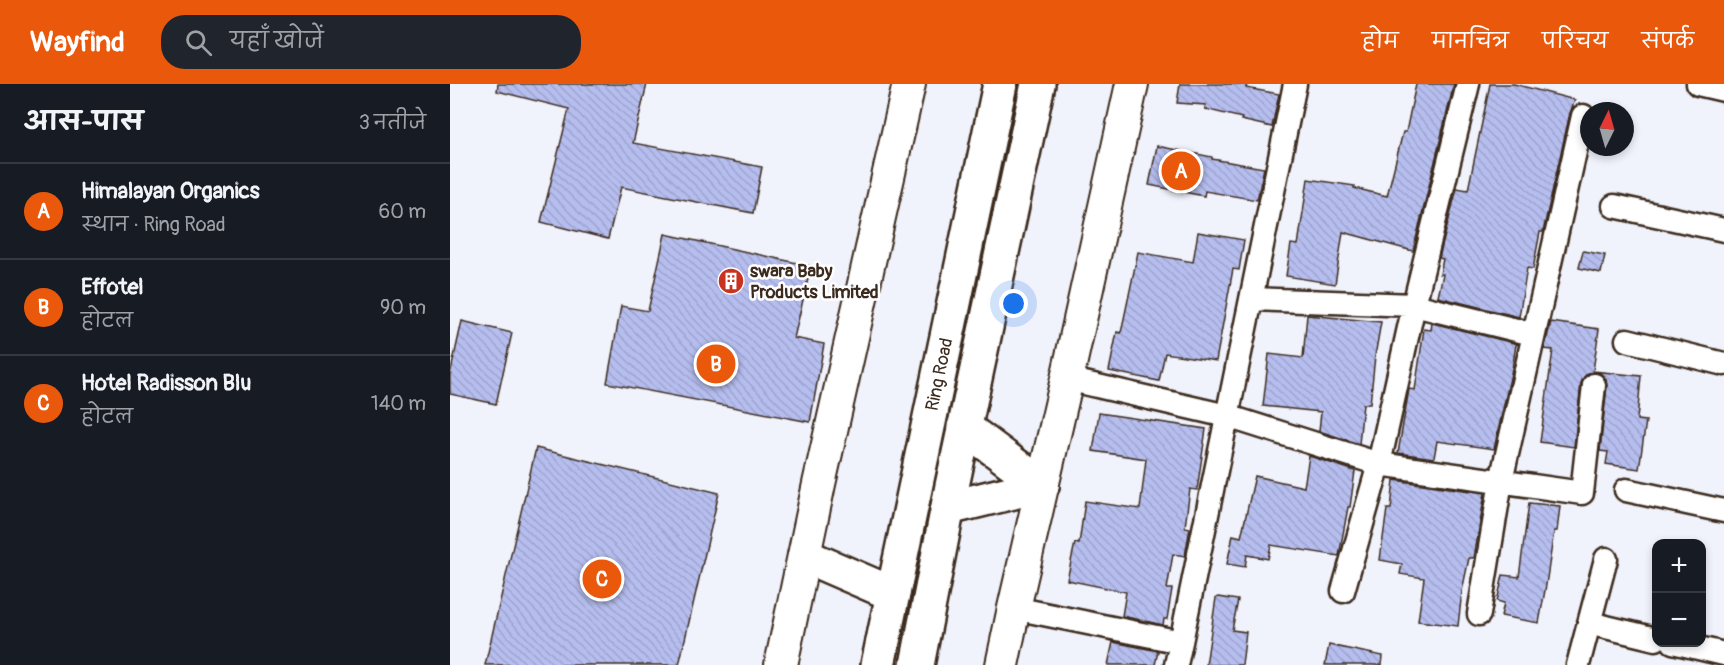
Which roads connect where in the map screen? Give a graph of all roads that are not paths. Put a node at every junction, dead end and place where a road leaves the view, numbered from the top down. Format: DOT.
graph roads {
  1 [pos="909,84"];
  2 [pos="1000,84"];
  3 [pos="1038,84"];
  4 [pos="1132,84"];
  5 [pos="1295,84"];
  6 [pos="1468,84"];
  7 [pos="1698,84"];
  8 [pos="1724,90"];
  9 [pos="1580,129"];
  10 [pos="1614,206"];
  11 [pos="1723,226"];
  12 [pos="1252,299"];
  13 [pos="1414,305"];
  14 [pos="1533,334"];
  15 [pos="1627,340"];
  16 [pos="1724,364"];
  17 [pos="1067,379"];
  18 [pos="1594,385"];
  19 [pos="1227,416"];
  20 [pos="964,428"];
  21 [pos="1379,464"];
  22 [pos="1501,482"];
  23 [pos="1042,485"];
  24 [pos="1626,490"];
  25 [pos="948,508"];
  26 [pos="1724,511"];
  27 [pos="805,556"];
  28 [pos="1606,559"];
  29 [pos="1343,591"];
  30 [pos="893,594"];
  31 [pos="1014,608"];
  32 [pos="1479,614"];
  33 [pos="1589,623"];
  34 [pos="1652,638"];
  35 [pos="1181,642"];
  36 [pos="1694,647"];
  37 [pos="1724,654"];
  38 [pos="782,665"];
  39 [pos="878,665"];
  40 [pos="917,665"];
  41 [pos="1002,665"];
  42 [pos="1176,665"];
  43 [pos="1578,665"];
  1 -- 27 [label="street"];
  2 -- 30 [label="main road, Ring Road"];
  3 -- 20 [label="main road, Ring Road"];
  4 -- 17 [label="street"];
  5 -- 12 [label="street"];
  6 -- 13 [label="street"];
  7 -- 8 [label="street"];
  9 -- 14 [label="street"];
  10 -- 11 [label="street"];
  12 -- 13 [label="street"];
  12 -- 19 [label="street"];
  13 -- 14 [label="street"];
  13 -- 21 [label="street"];
  14 -- 22 [label="street"];
  15 -- 16 [label="street"];
  17 -- 19 [label="street"];
  17 -- 23 [label="street"];
  18 -- 22 [label="street"];
  19 -- 21 [label="street"];
  19 -- 35 [label="street"];
  20 -- 23 [label="main road"];
  20 -- 25 [label="main road, Ring Road"];
  21 -- 22 [label="street"];
  21 -- 29 [label="street"];
  22 -- 32 [label="street"];
  23 -- 25 [label="main road"];
  23 -- 31 [label="street"];
  24 -- 26 [label="street"];
  25 -- 40 [label="main road, Ring Road"];
  27 -- 30 [label="main road"];
  27 -- 38 [label="street"];
  28 -- 33 [label="street"];
  30 -- 39 [label="main road, Ring Road"];
  31 -- 35 [label="street"];
  31 -- 41 [label="street"];
  33 -- 34 [label="street"];
  33 -- 43 [label="street"];
  35 -- 42 [label="street"];
  36 -- 37 [label="street"];
}
